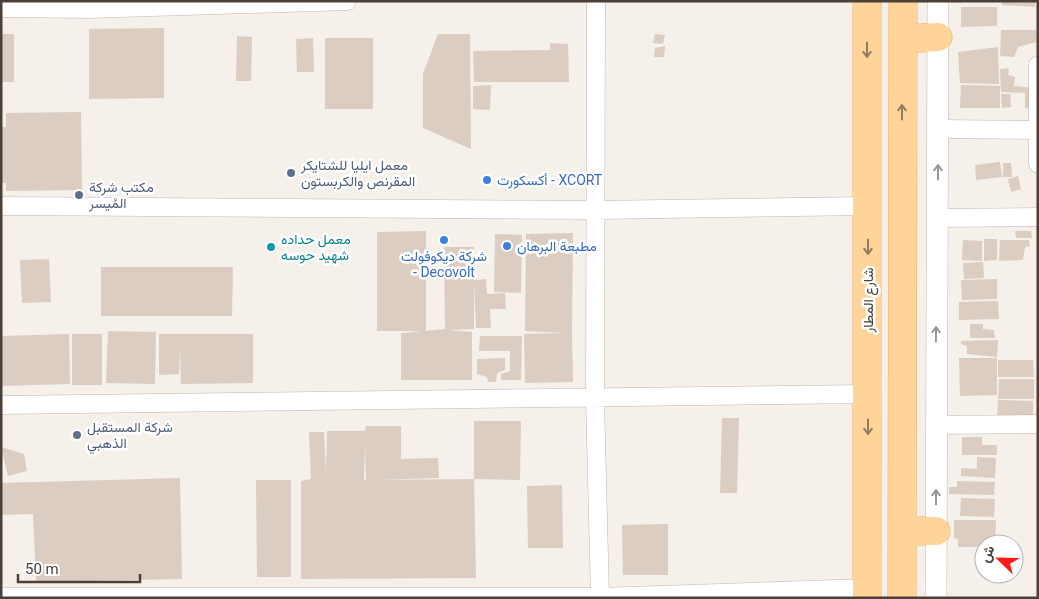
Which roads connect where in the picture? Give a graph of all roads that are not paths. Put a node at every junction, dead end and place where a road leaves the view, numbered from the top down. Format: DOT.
graph roads {
  1 [pos="347,1"];
  2 [pos="596,1"];
  3 [pos="867,1"];
  4 [pos="903,1"];
  5 [pos="938,1"];
  6 [pos="256,3"];
  7 [pos="88,5"];
  8 [pos="1,8"];
  9 [pos="938,37"];
  10 [pos="903,39"];
  11 [pos="1038,65"];
  12 [pos="938,129"];
  13 [pos="1037,130"];
  14 [pos="1038,164"];
  15 [pos="1,206"];
  16 [pos="868,206"];
  17 [pos="595,210"];
  18 [pos="1038,217"];
  19 [pos="938,218"];
  20 [pos="868,394"];
  21 [pos="595,398"];
  22 [pos="1,405"];
  23 [pos="1038,424"];
  24 [pos="936,426"];
  25 [pos="902,531"];
  26 [pos="936,531"];
  27 [pos="867,593"];
  28 [pos="1,597"];
  29 [pos="600,597"];
  30 [pos="902,598"];
  31 [pos="936,598"];
  1 -- 6 [label="street"];
  2 -- 17 [label="street"];
  3 -- 16 [label="main road, شارع المطار, one-way"];
  4 -- 10 [label="main road"];
  5 -- 9 [label="street"];
  6 -- 7 [label="street"];
  7 -- 8 [label="street"];
  9 -- 10 [label="main road"];
  9 -- 12 [label="street"];
  25 -- 10 [label="main road, one-way"];
  11 -- 13 [label="street"];
  12 -- 13 [label="street"];
  19 -- 12 [label="street, one-way"];
  13 -- 14 [label="street"];
  15 -- 17 [label="street"];
  16 -- 17 [label="street"];
  16 -- 20 [label="main road, شارع المطار, one-way"];
  17 -- 21 [label="street"];
  18 -- 19 [label="street"];
  24 -- 19 [label="street, one-way"];
  20 -- 21 [label="street"];
  20 -- 27 [label="main road, شارع المطار, one-way"];
  21 -- 22 [label="street"];
  21 -- 29 [label="street"];
  23 -- 24 [label="street"];
  26 -- 24 [label="street, one-way"];
  25 -- 26 [label="main road"];
  25 -- 30 [label="main road"];
  26 -- 31 [label="street"];
  27 -- 29 [label="street"];
  28 -- 29 [label="street"];
}
